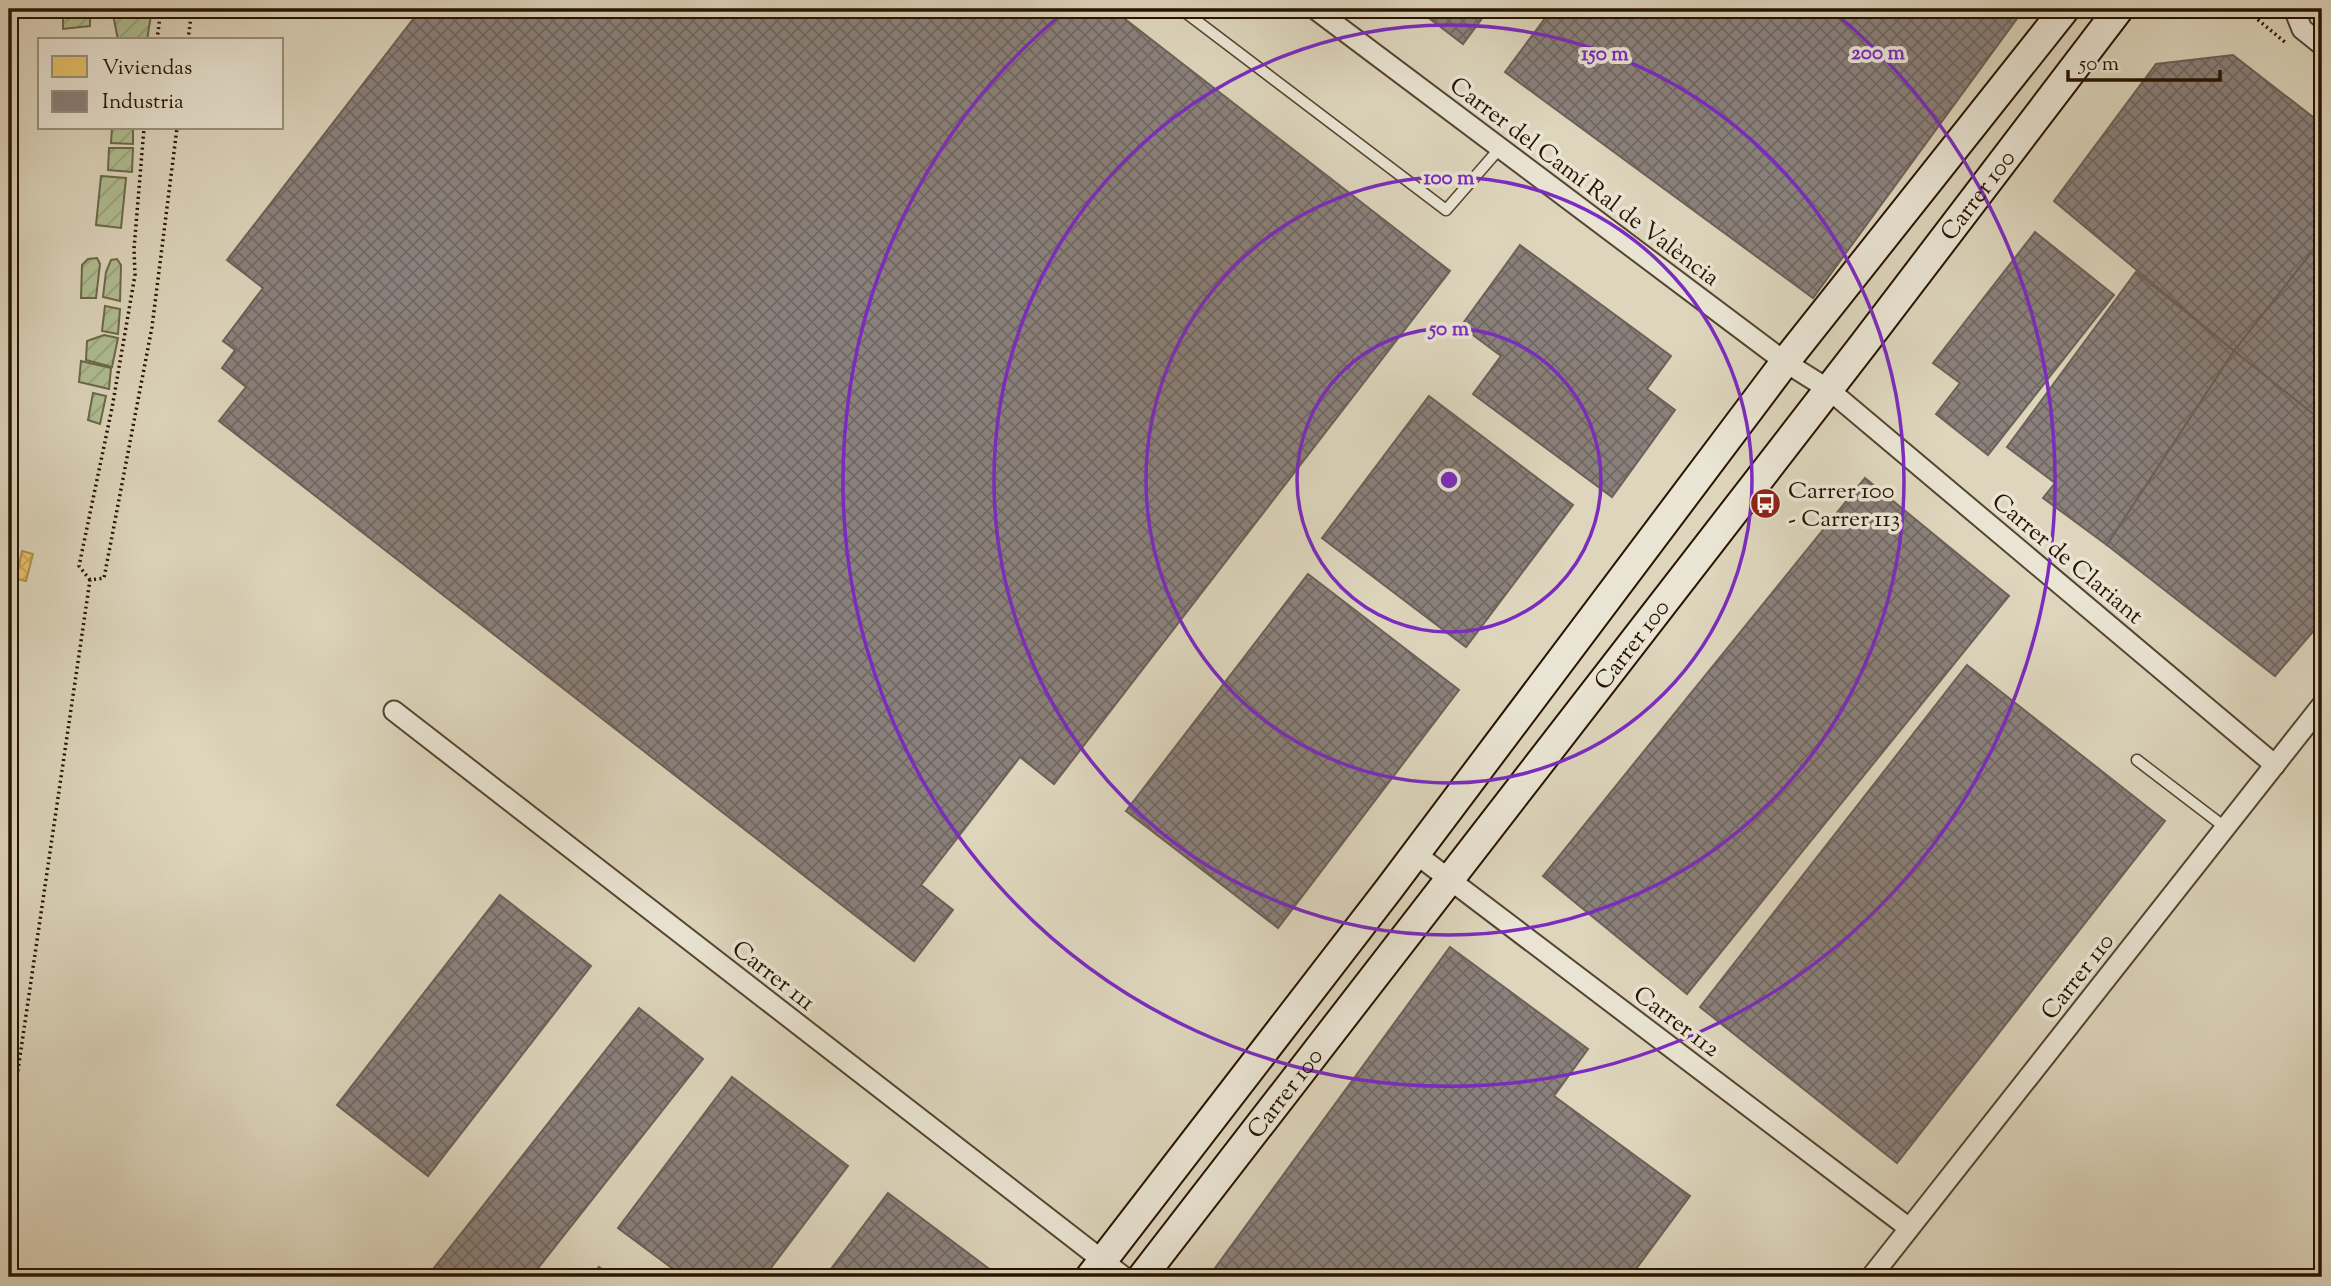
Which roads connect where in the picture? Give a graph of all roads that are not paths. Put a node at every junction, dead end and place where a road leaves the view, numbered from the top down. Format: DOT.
graph roads {
  1 [pos="1181,9"];
  2 [pos="1315,9"];
  3 [pos="2065,9"];
  4 [pos="2119,9"];
  5 [pos="2279,9"];
  6 [pos="2296,15"];
  7 [pos="2322,45"];
  8 [pos="1500,148"];
  9 [pos="1784,362"];
  10 [pos="1828,389"];
  11 [pos="2322,705"];
  12 [pos="394,711"];
  13 [pos="2137,760"];
  14 [pos="2275,765"];
  15 [pos="2226,828"];
  16 [pos="1416,854"];
  17 [pos="1449,880"];
  18 [pos="1909,1228"];
  19 [pos="1106,1272"];
  20 [pos="1142,1277"];
  21 [pos="1871,1277"];
  1 -- 8 [label="lane"];
  2 -- 8 [label="street, Carrer del Camí Ral de València"];
  3 -- 9 [label="street, Carrer 100"];
  4 -- 10 [label="street, Carrer 100"];
  5 -- 6 [label="street"];
  6 -- 7 [label="street"];
  8 -- 9 [label="street, Carrer del Camí Ral de València"];
  9 -- 10 [label="street, Carrer del Camí Ral de València"];
  9 -- 16 [label="street, Carrer 100"];
  10 -- 14 [label="street, Carrer de Clariant"];
  10 -- 17 [label="street, Carrer 100"];
  11 -- 14 [label="street, Carrer 110"];
  12 -- 19 [label="street, Carrer 111"];
  13 -- 15 [label="lane"];
  14 -- 15 [label="street, Carrer 110"];
  15 -- 18 [label="street, Carrer 110"];
  16 -- 17 [label="street, Carrer 112"];
  16 -- 19 [label="street, Carrer 100"];
  17 -- 18 [label="street, Carrer 112"];
  17 -- 20 [label="street, Carrer 100"];
  18 -- 21 [label="street, Carrer 110"];
}
